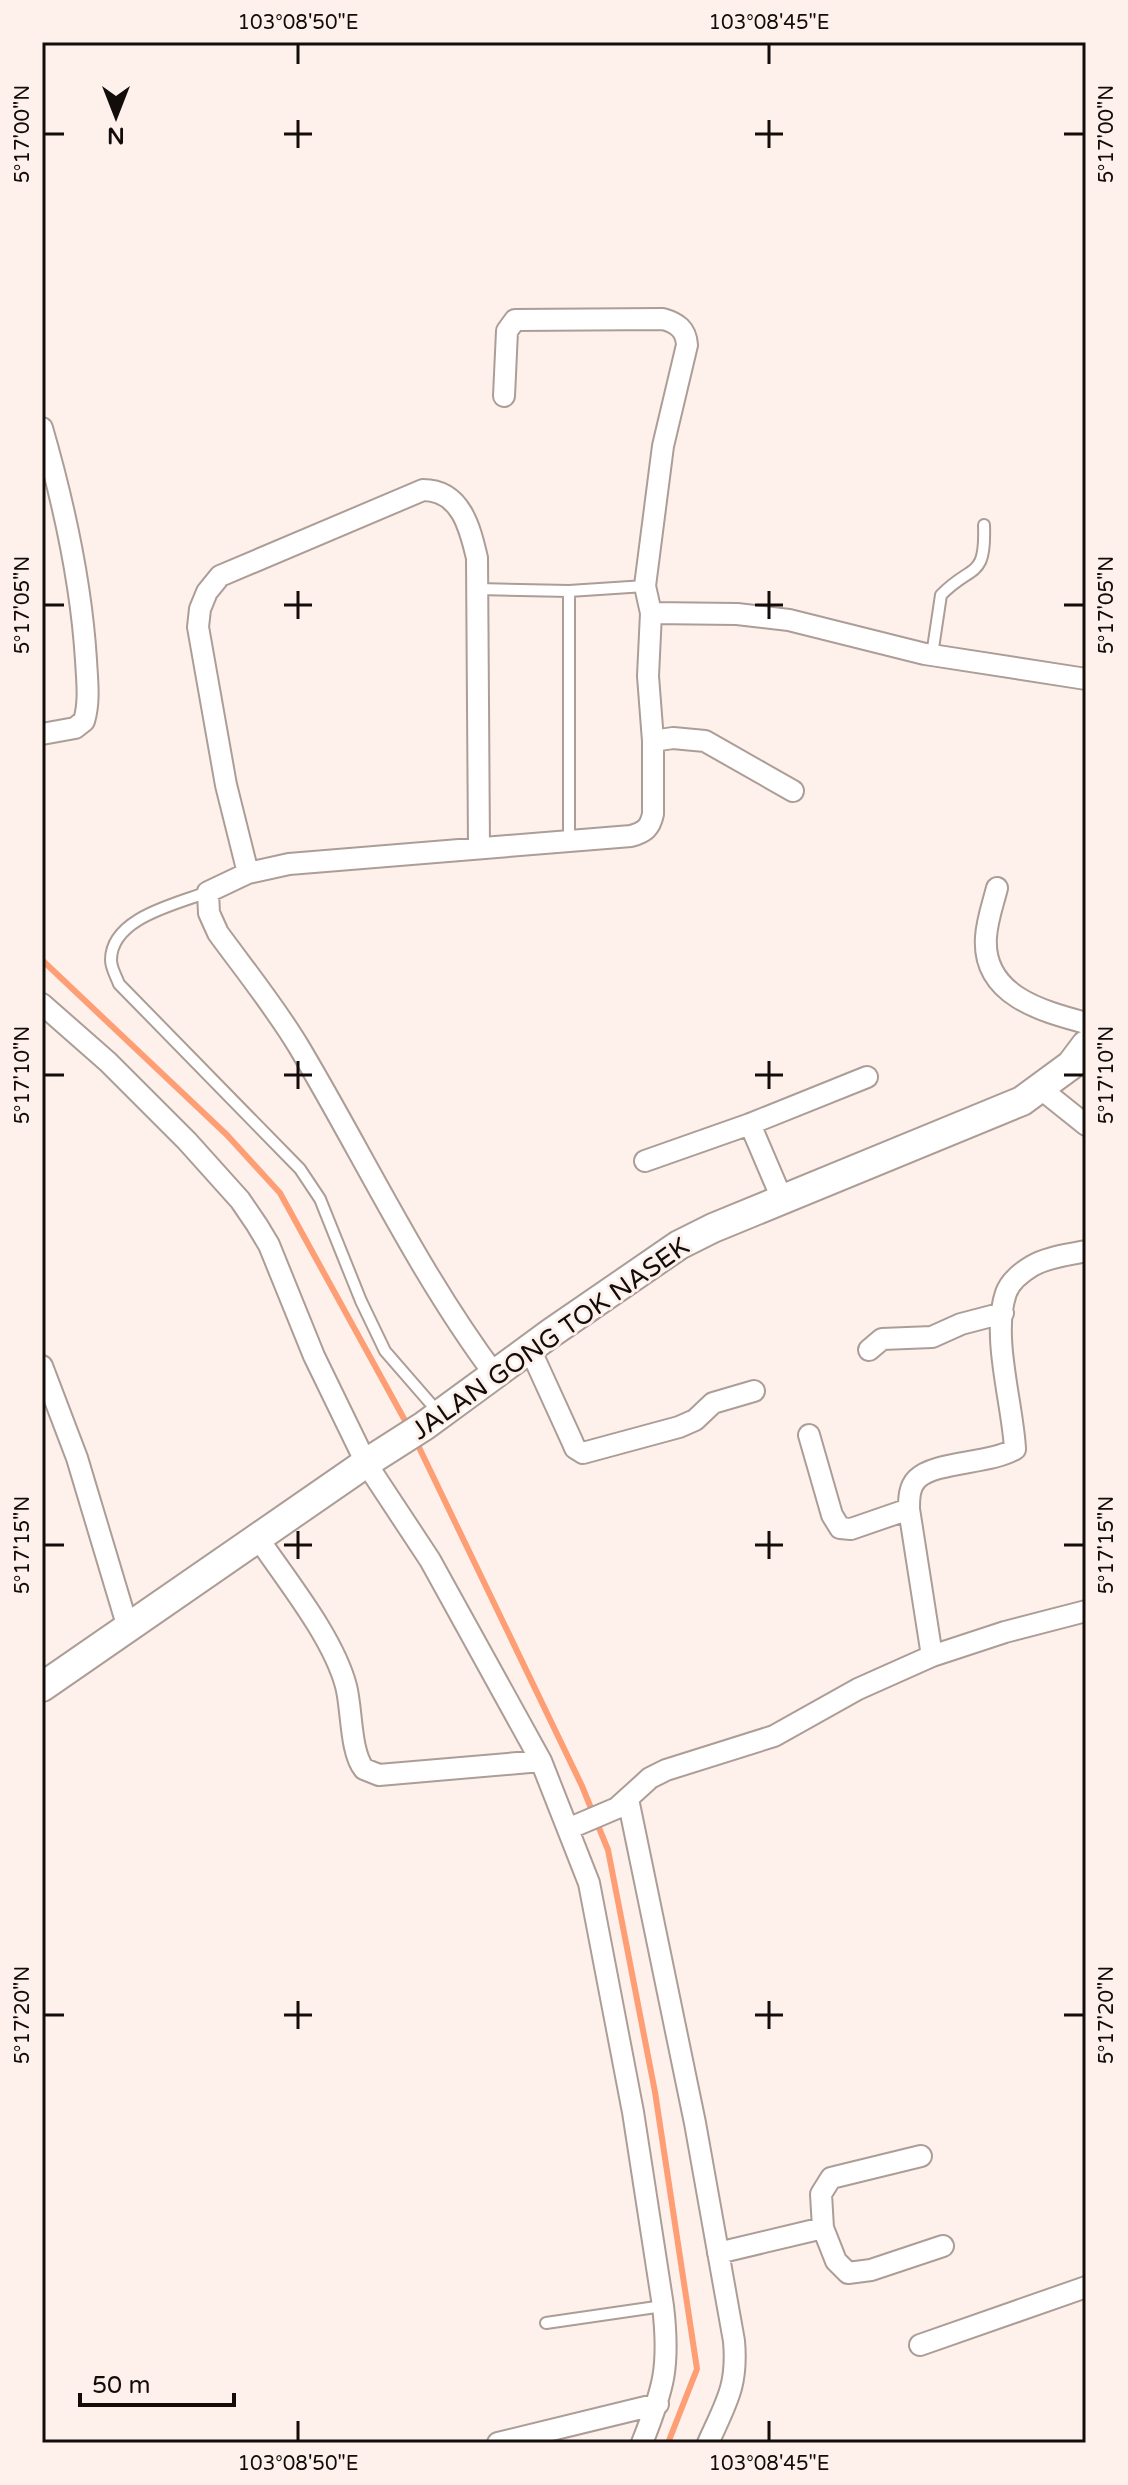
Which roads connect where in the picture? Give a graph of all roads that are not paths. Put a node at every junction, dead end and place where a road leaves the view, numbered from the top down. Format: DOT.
graph roads {
  1 [pos="504,396"];
  2 [pos="43,437"];
  3 [pos="984,525"];
  4 [pos="645,586"];
  5 [pos="478,589"];
  6 [pos="569,591"];
  7 [pos="651,613"];
  8 [pos="932,655"];
  9 [pos="1086,679"];
  10 [pos="42,734"];
  11 [pos="653,741"];
  12 [pos="793,791"];
  13 [pos="569,841"];
  14 [pos="479,848"];
  15 [pos="248,873"];
  16 [pos="997,888"];
  17 [pos="208,892"];
  18 [pos="42,1004"];
  19 [pos="1086,1023"];
  20 [pos="1086,1045"];
  21 [pos="867,1077"];
  22 [pos="1041,1089"];
  23 [pos="750,1124"];
  24 [pos="1086,1125"];
  25 [pos="645,1161"];
  26 [pos="782,1199"];
  27 [pos="1086,1251"];
  28 [pos="1003,1313"];
  29 [pos="530,1349"];
  30 [pos="869,1350"];
  31 [pos="42,1366"];
  32 [pos="495,1375"];
  33 [pos="754,1391"];
  34 [pos="432,1420"];
  35 [pos="809,1435"];
  36 [pos="371,1460"];
  37 [pos="909,1509"];
  38 [pos="258,1538"];
  39 [pos="1086,1611"];
  40 [pos="128,1628"];
  41 [pos="932,1656"];
  42 [pos="42,1687"];
  43 [pos="541,1761"];
  44 [pos="622,1804"];
  45 [pos="573,1827"];
  46 [pos="921,2156"];
  47 [pos="823,2228"];
  48 [pos="943,2246"];
  49 [pos="718,2253"];
  50 [pos="1086,2287"];
  51 [pos="663,2306"];
  52 [pos="546,2323"];
  53 [pos="920,2345"];
  54 [pos="658,2404"];
  55 [pos="498,2443"];
  56 [pos="642,2443"];
  57 [pos="708,2443"];
  1 -- 4 [label="street"];
  2 -- 10 [label="street"];
  3 -- 8 [label="lane"];
  4 -- 6 [label="lane"];
  4 -- 7 [label="street"];
  5 -- 6 [label="lane"];
  5 -- 14 [label="street"];
  5 -- 15 [label="street"];
  6 -- 13 [label="lane"];
  7 -- 8 [label="street"];
  7 -- 11 [label="street"];
  8 -- 9 [label="street"];
  11 -- 12 [label="street"];
  11 -- 13 [label="street"];
  13 -- 14 [label="street"];
  14 -- 15 [label="street"];
  15 -- 17 [label="street"];
  16 -- 19 [label="street"];
  17 -- 32 [label="street"];
  17 -- 34 [label="lane"];
  18 -- 36 [label="street"];
  20 -- 22 [label="main road, JALAN GONG TOK NASEK"];
  21 -- 23 [label="street"];
  22 -- 24 [label="street"];
  22 -- 26 [label="main road, JALAN GONG TOK NASEK"];
  23 -- 25 [label="street"];
  23 -- 26 [label="street"];
  26 -- 29 [label="main road, JALAN GONG TOK NASEK"];
  27 -- 28 [label="street"];
  28 -- 30 [label="street"];
  28 -- 37 [label="street"];
  29 -- 32 [label="main road, JALAN GONG TOK NASEK"];
  29 -- 33 [label="street"];
  31 -- 40 [label="street"];
  32 -- 34 [label="main road, JALAN GONG TOK NASEK"];
  34 -- 36 [label="main road, JALAN GONG TOK NASEK"];
  35 -- 37 [label="street"];
  36 -- 38 [label="main road, JALAN GONG TOK NASEK"];
  36 -- 43 [label="street"];
  37 -- 41 [label="street"];
  38 -- 40 [label="main road, JALAN GONG TOK NASEK"];
  38 -- 43 [label="street"];
  39 -- 41 [label="street"];
  40 -- 42 [label="main road, JALAN GONG TOK NASEK"];
  41 -- 44 [label="street"];
  43 -- 45 [label="street"];
  44 -- 45 [label="street"];
  44 -- 49 [label="street"];
  45 -- 51 [label="street"];
  46 -- 47 [label="street"];
  47 -- 48 [label="street"];
  47 -- 49 [label="street"];
  49 -- 57 [label="street"];
  50 -- 53 [label="street"];
  51 -- 52 [label="lane"];
  51 -- 54 [label="street"];
  54 -- 55 [label="street"];
  54 -- 56 [label="street"];
}
